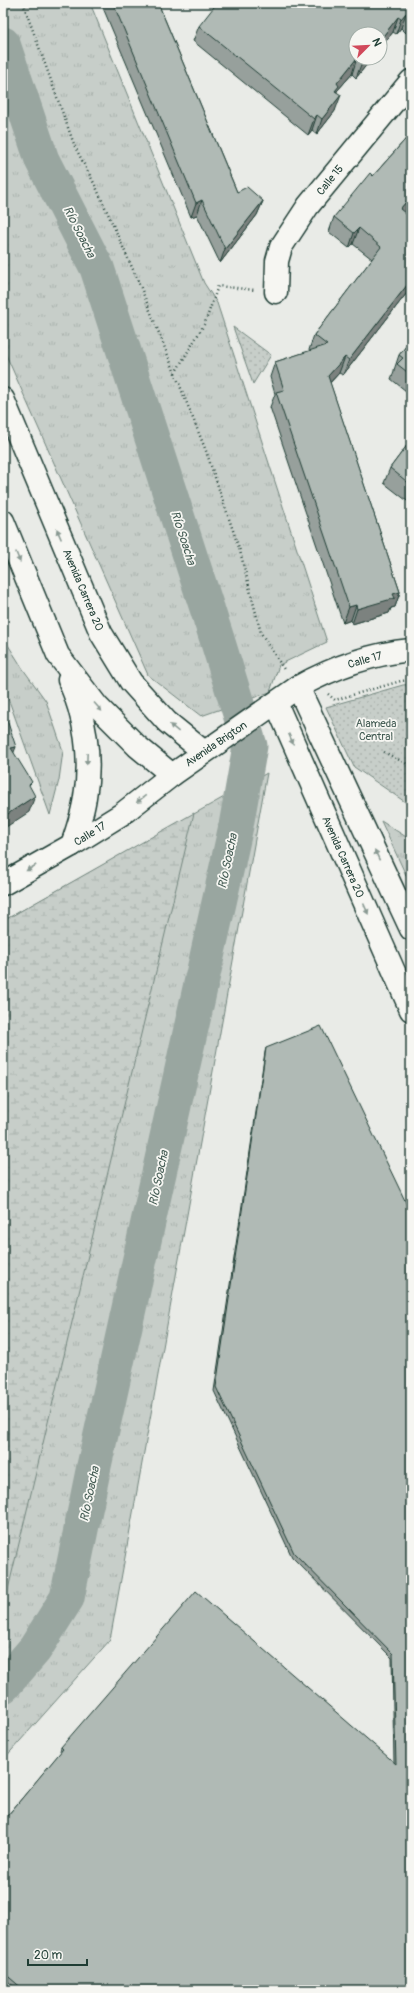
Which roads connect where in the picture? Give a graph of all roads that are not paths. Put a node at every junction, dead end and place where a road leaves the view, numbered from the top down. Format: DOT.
graph roads {
  1 [pos="411,81"];
  2 [pos="276,292"];
  3 [pos="3,399"];
  4 [pos="3,521"];
  5 [pos="411,650"];
  6 [pos="58,655"];
  7 [pos="298,687"];
  8 [pos="268,709"];
  9 [pos="204,752"];
  10 [pos="172,775"];
  11 [pos="72,845"];
  12 [pos="3,884"];
  13 [pos="411,928"];
  14 [pos="411,1010"];
  1 -- 2 [label="street, Calle 15"];
  9 -- 3 [label="street, Avenida Carrera 20, one-way"];
  4 -- 6 [label="street, one-way"];
  5 -- 7 [label="street, Calle 17"];
  6 -- 10 [label="street, one-way"];
  6 -- 11 [label="street, one-way"];
  7 -- 8 [label="street, Calle 17"];
  13 -- 7 [label="street, one-way"];
  8 -- 9 [label="street, Avenida Brigton"];
  8 -- 14 [label="street, Avenida Carrera 20, one-way"];
  9 -- 10 [label="street, Avenida Brigton"];
  10 -- 11 [label="street, Calle 17, one-way"];
  11 -- 12 [label="street, Calle 17, one-way"];
}
